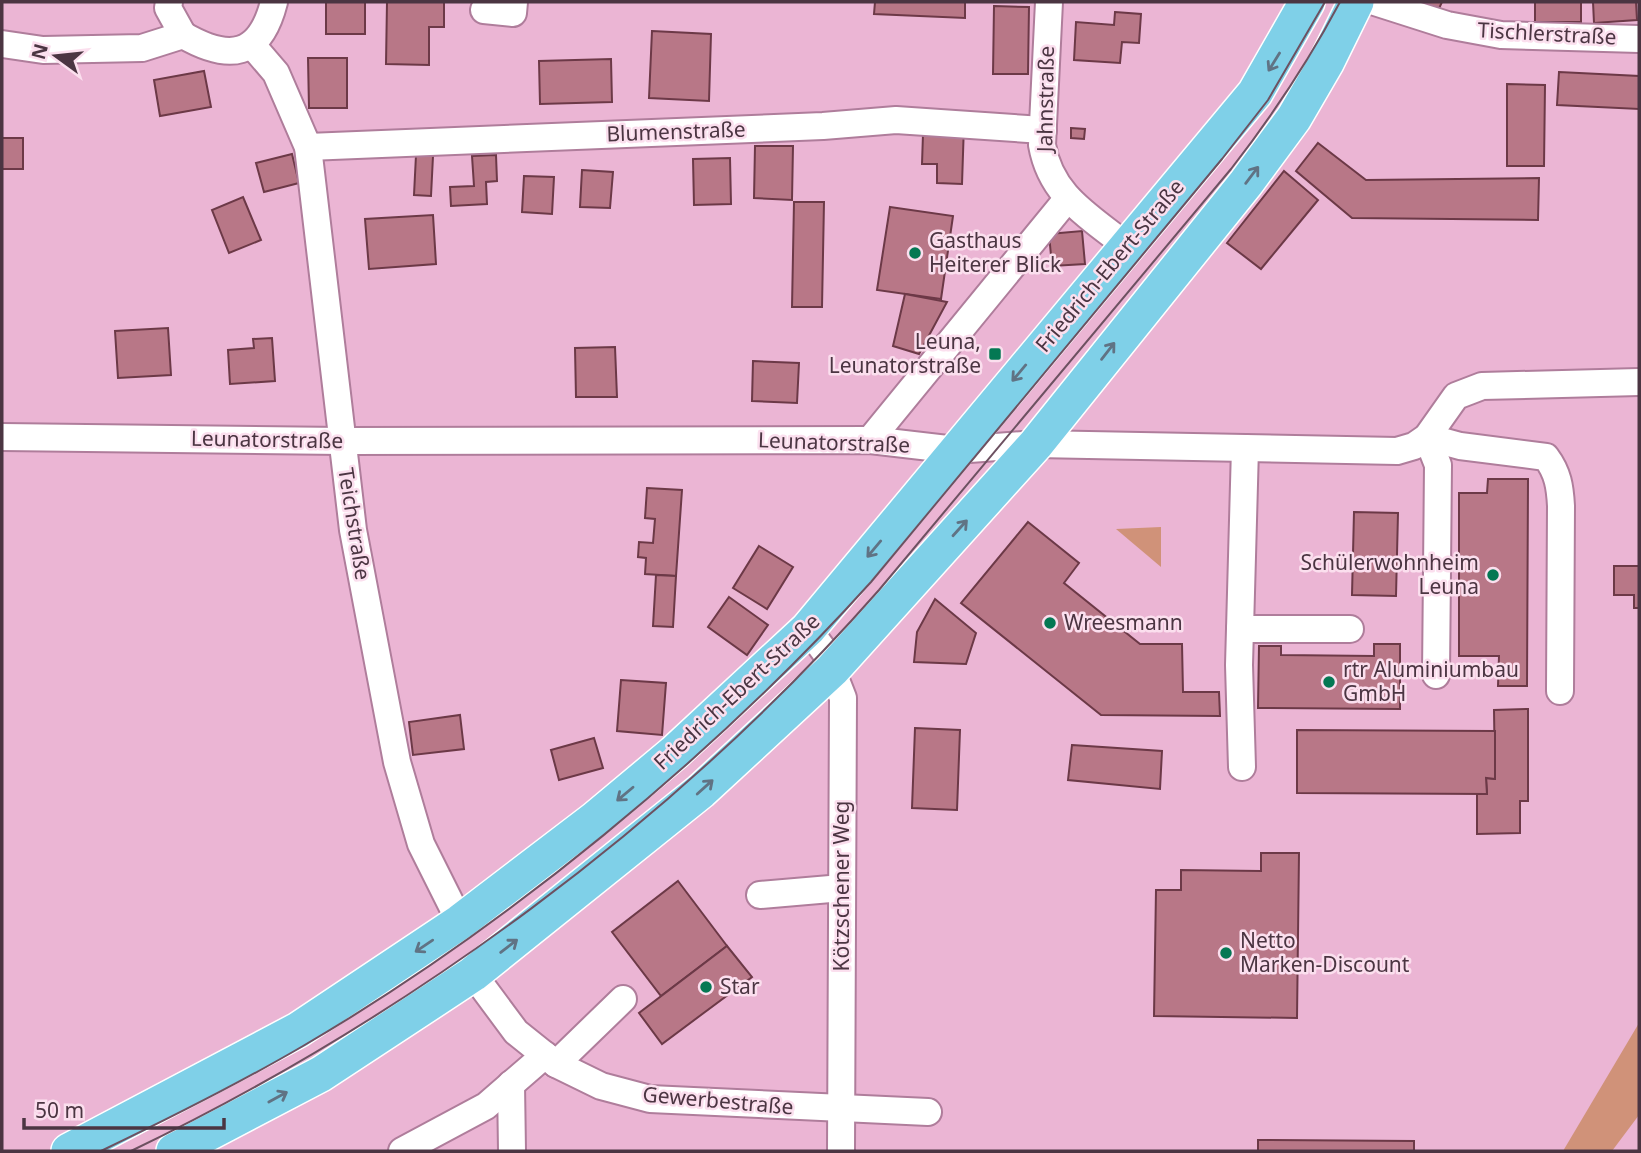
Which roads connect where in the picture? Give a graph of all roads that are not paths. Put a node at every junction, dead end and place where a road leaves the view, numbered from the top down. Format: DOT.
graph roads {
  1 [pos="169,2"];
  2 [pos="274,2"];
  3 [pos="514,2"];
  4 [pos="1049,2"];
  5 [pos="1307,2"];
  6 [pos="1356,2"];
  7 [pos="1376,2"];
  8 [pos="484,10"];
  9 [pos="183,36"];
  10 [pos="1639,38"];
  11 [pos="2,44"];
  12 [pos="252,45"];
  13 [pos="1043,130"];
  14 [pos="308,147"];
  15 [pos="1068,198"];
  16 [pos="1125,246"];
  17 [pos="1639,382"];
  18 [pos="2,437"];
  19 [pos="1427,437"];
  20 [pos="870,439"];
  21 [pos="342,440"];
  22 [pos="1036,444"];
  23 [pos="1245,448"];
  24 [pos="956,450"];
  25 [pos="808,629"];
  26 [pos="1240,629"];
  27 [pos="1350,629"];
  28 [pos="832,670"];
  29 [pos="1436,676"];
  30 [pos="1560,691"];
  31 [pos="1242,767"];
  32 [pos="842,888"];
  33 [pos="760,895"];
  34 [pos="460,922"];
  35 [pos="473,974"];
  36 [pos="623,999"];
  37 [pos="550,1059"];
  38 [pos="511,1084"];
  39 [pos="842,1110"];
  40 [pos="928,1112"];
  41 [pos="69,1151"];
  42 [pos="174,1151"];
  43 [pos="402,1151"];
  44 [pos="512,1151"];
  45 [pos="841,1151"];
  1 -- 9 [label="street"];
  2 -- 12 [label="street"];
  3 -- 8 [label="street"];
  4 -- 13 [label="street, Jahnstraße"];
  5 -- 16 [label="main road, Friedrich-Ebert-Straße, one-way"];
  22 -- 6 [label="main road, one-way"];
  7 -- 10 [label="street, Tischlerstraße"];
  9 -- 11 [label="street"];
  9 -- 12 [label="street"];
  12 -- 14 [label="street, Teichstraße"];
  13 -- 14 [label="street, Blumenstraße"];
  13 -- 15 [label="street, Jahnstraße"];
  14 -- 21 [label="street, Teichstraße"];
  15 -- 16 [label="street, Jahnstraße"];
  15 -- 20 [label="street"];
  16 -- 24 [label="main road, Friedrich-Ebert-Straße, one-way"];
  17 -- 19 [label="street"];
  18 -- 21 [label="street, Leunatorstraße"];
  19 -- 23 [label="street, Leunatorstraße"];
  19 -- 29 [label="street"];
  19 -- 30 [label="street"];
  20 -- 21 [label="street, Leunatorstraße"];
  20 -- 24 [label="street, Leunatorstraße"];
  21 -- 34 [label="street, Teichstraße"];
  22 -- 23 [label="street, Leunatorstraße"];
  22 -- 24 [label="street, Leunatorstraße"];
  28 -- 22 [label="main road, one-way"];
  23 -- 26 [label="street"];
  24 -- 25 [label="main road, Friedrich-Ebert-Straße, one-way"];
  25 -- 28 [label="street, Kötzschener Weg"];
  25 -- 34 [label="main road, Friedrich-Ebert-Straße, one-way"];
  26 -- 27 [label="street"];
  26 -- 31 [label="street"];
  28 -- 32 [label="street, Kötzschener Weg"];
  35 -- 28 [label="main road, one-way"];
  32 -- 33 [label="street"];
  32 -- 39 [label="street, Kötzschener Weg"];
  34 -- 41 [label="main road, Friedrich-Ebert-Straße, one-way"];
  35 -- 37 [label="street, Gewerbestraße"];
  42 -- 35 [label="main road, one-way"];
  36 -- 37 [label="street"];
  37 -- 38 [label="street"];
  37 -- 39 [label="street, Gewerbestraße"];
  38 -- 43 [label="street"];
  38 -- 44 [label="street"];
  39 -- 40 [label="street, Gewerbestraße"];
  39 -- 45 [label="street, Kötzschener Weg"];
}
